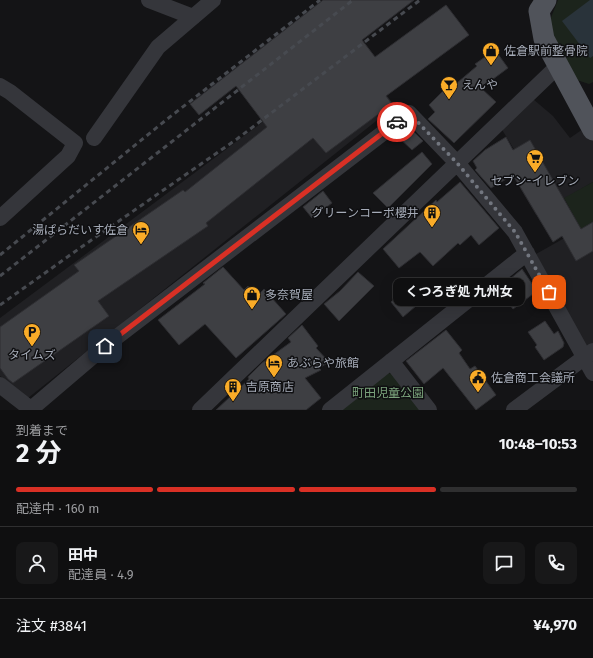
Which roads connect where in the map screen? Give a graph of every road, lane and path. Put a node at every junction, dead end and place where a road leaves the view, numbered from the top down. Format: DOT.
graph roads {
  1 [pos="149,0"];
  2 [pos="213,0"];
  3 [pos="546,0"];
  4 [pos="193,17"];
  5 [pos="559,66"];
  6 [pos="0,86"];
  7 [pos="593,130"];
  8 [pos="94,138"];
  9 [pos="457,163"];
  10 [pos="0,218"];
  11 [pos="527,253"];
  12 [pos="589,354"];
  13 [pos="392,361"];
  14 [pos="593,373"];
  15 [pos="0,385"];
  16 [pos="32,410"];
  17 [pos="201,410"];
  18 [pos="330,410"];
  19 [pos="429,410"];
  20 [pos="514,410"];
  1 -- 4 [label="street"];
  2 -- 4 [label="street"];
  3 -- 5 [label="main road"];
  4 -- 8 [label="street"];
  5 -- 7 [label="main road"];
  5 -- 9 [label="street"];
  6 -- 10 [label="street"];
  9 -- 11 [label="street"];
  9 -- 16 [label="street"];
  9 -- 17 [label="street"];
  11 -- 12 [label="street"];
  11 -- 13 [label="street"];
  12 -- 14 [label="street"];
  12 -- 20 [label="street"];
  13 -- 18 [label="street"];
  13 -- 19 [label="street"];
  15 -- 16 [label="street"];
}
